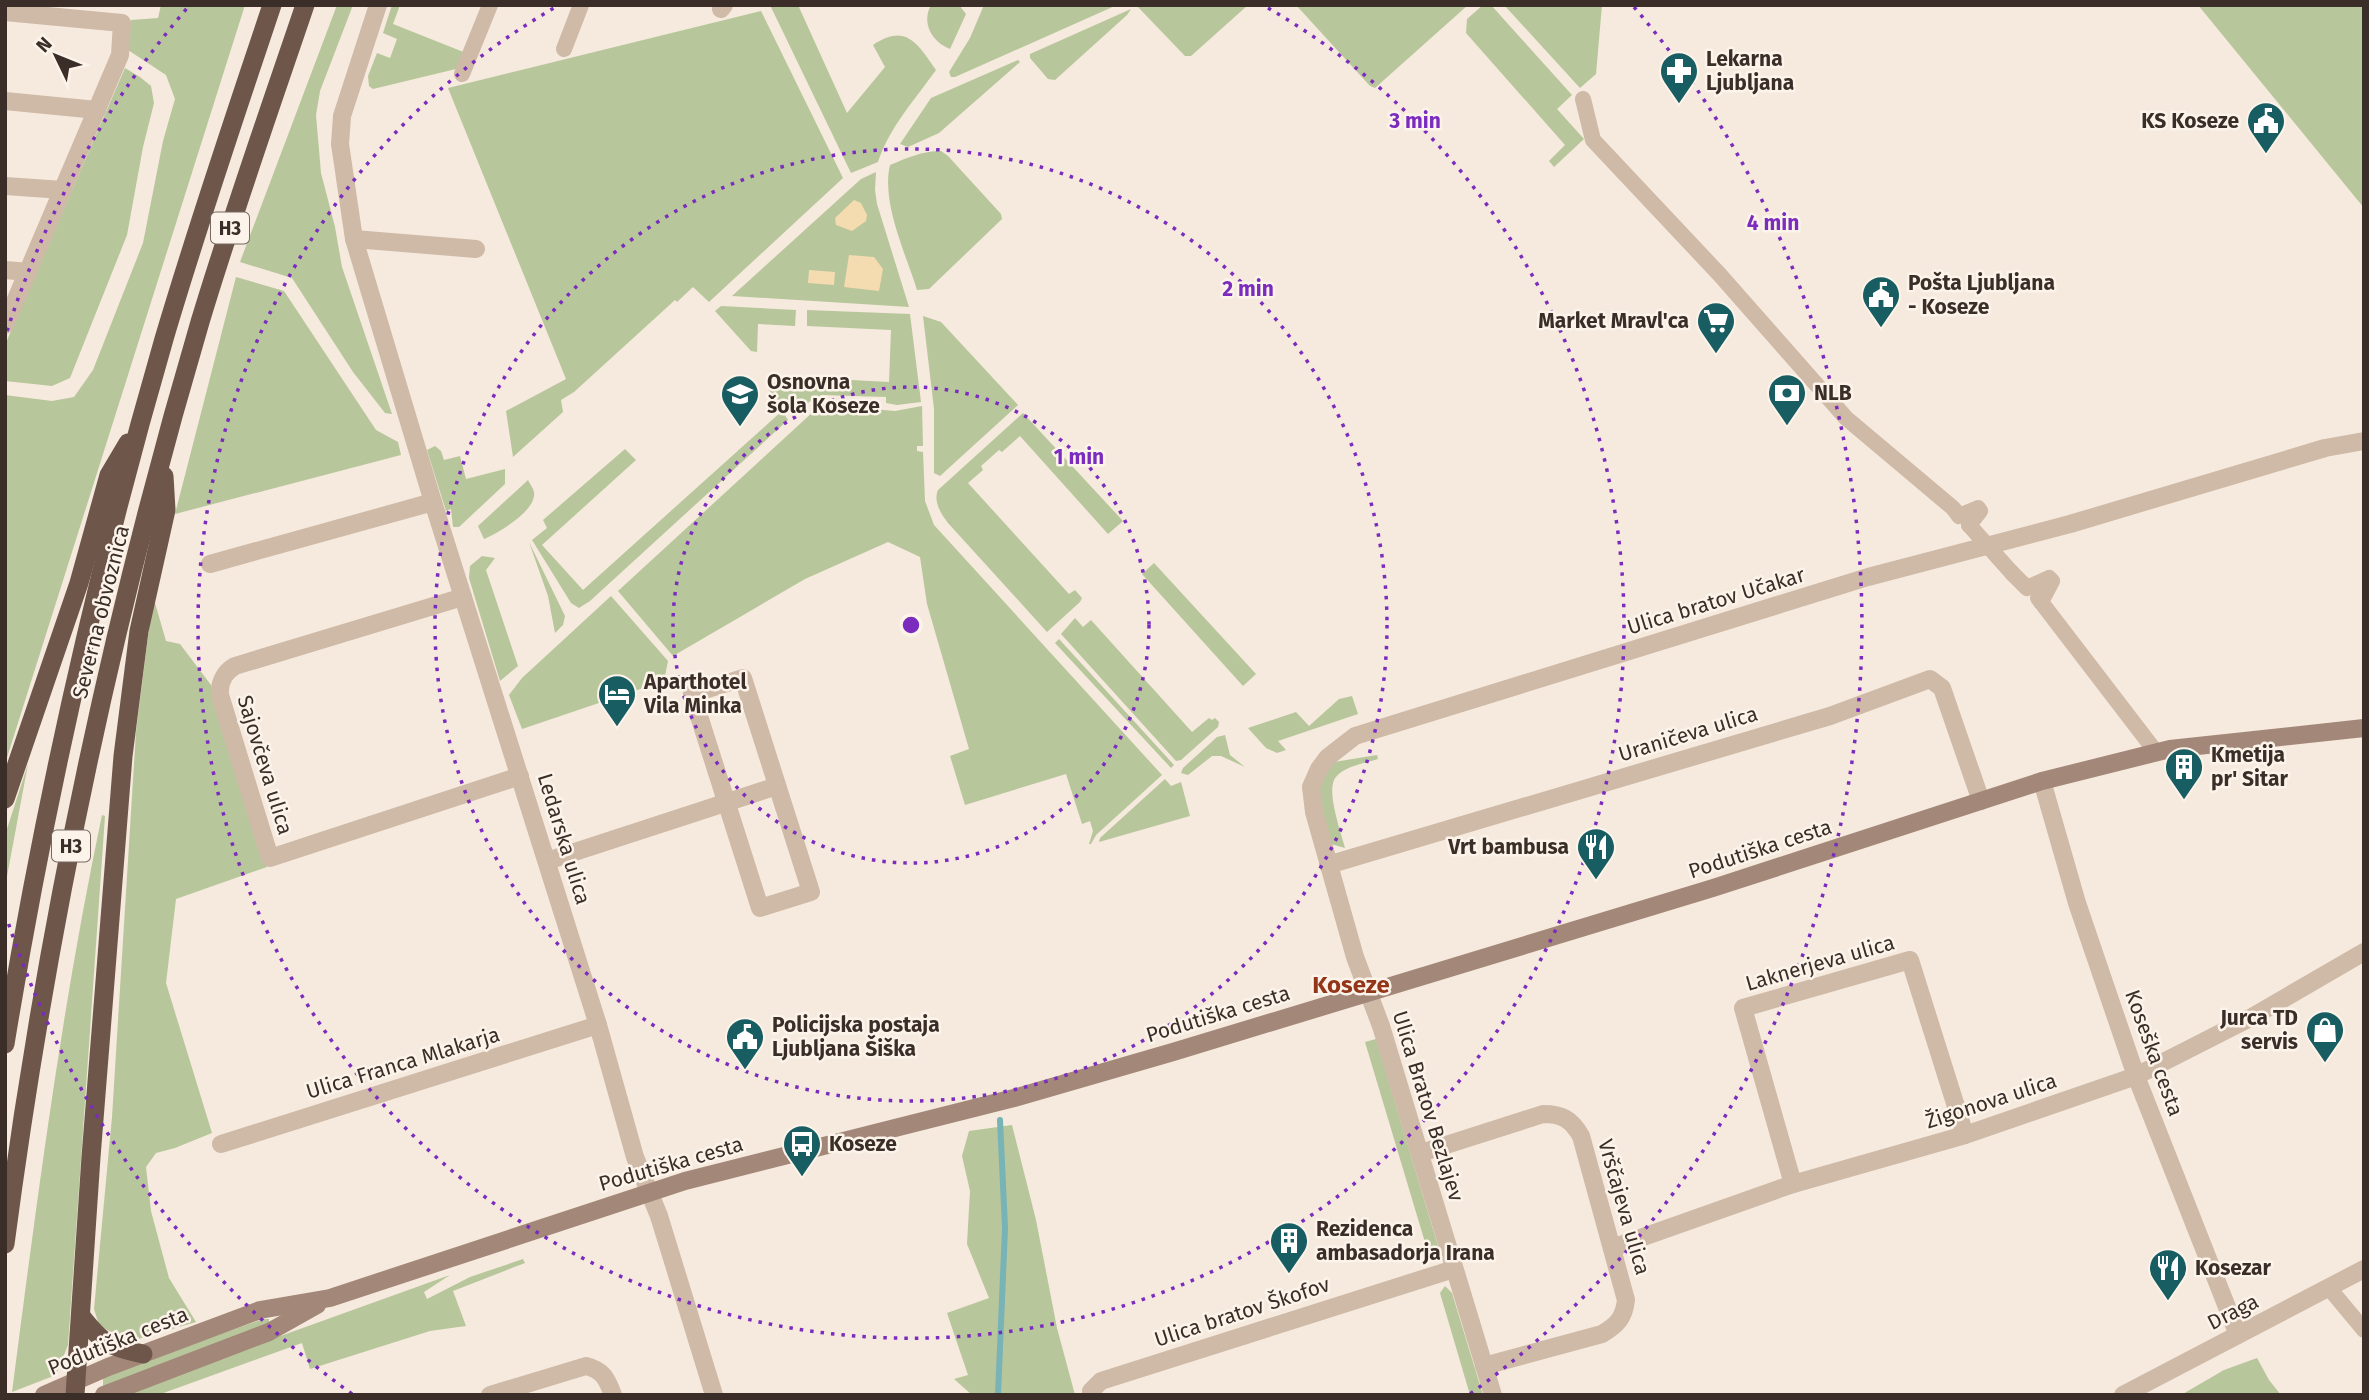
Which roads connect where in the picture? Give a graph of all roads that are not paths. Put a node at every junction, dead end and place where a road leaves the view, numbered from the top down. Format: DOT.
graph roads {
  1 [pos="272,5"];
  2 [pos="305,5"];
  3 [pos="378,5"];
  4 [pos="489,5"];
  5 [pos="581,5"];
  6 [pos="5,12"];
  7 [pos="564,49"];
  8 [pos="461,74"];
  9 [pos="1583,99"];
  10 [pos="5,101"];
  11 [pos="97,110"];
  12 [pos="5,186"];
  13 [pos="63,190"];
  14 [pos="354,239"];
  15 [pos="476,249"];
  16 [pos="5,270"];
  17 [pos="29,272"];
  18 [pos="5,325"];
  19 [pos="140,424"];
  20 [pos="2364,441"];
  21 [pos="163,454"];
  22 [pos="433,502"];
  23 [pos="210,564"];
  24 [pos="463,597"];
  25 [pos="2364,729"];
  26 [pos="2156,752"];
  27 [pos="520,776"];
  28 [pos="2042,781"];
  29 [pos="777,786"];
  30 [pos="5,799"];
  31 [pos="1981,801"];
  32 [pos="727,803"];
  33 [pos="547,861"];
  34 [pos="1328,865"];
  35 [pos="2364,951"];
  36 [pos="1368,992"];
  37 [pos="598,1025"];
  38 [pos="5,1044"];
  39 [pos="2136,1076"];
  40 [pos="1965,1135"];
  41 [pos="221,1144"];
  42 [pos="1420,1153"];
  43 [pos="1793,1184"];
  44 [pos="649,1191"];
  45 [pos="5,1244"];
  46 [pos="1612,1248"];
  47 [pos="1454,1269"];
  48 [pos="2364,1269"];
  49 [pos="2329,1288"];
  50 [pos="330,1298"];
  51 [pos="81,1316"];
  52 [pos="2364,1330"];
  53 [pos="2238,1335"];
  54 [pos="143,1354"];
  55 [pos="1484,1366"];
  56 [pos="71,1387"];
  57 [pos="44,1395"];
  58 [pos="104,1395"];
  59 [pos="490,1395"];
  60 [pos="612,1395"];
  61 [pos="714,1395"];
  62 [pos="1091,1395"];
  63 [pos="1493,1395"];
  64 [pos="2123,1395"];
  1 -- 19 [label="highway, Severna obvoznica / H3"];
  2 -- 21 [label="highway, Severna obvoznica / H3"];
  3 -- 14 [label="street, Ledarska ulica"];
  4 -- 8 [label="street"];
  5 -- 7 [label="street"];
  6 -- 11 [label="street"];
  9 -- 26 [label="street, bridge"];
  10 -- 11 [label="street"];
  11 -- 13 [label="street"];
  12 -- 13 [label="street"];
  13 -- 17 [label="street"];
  14 -- 15 [label="street"];
  14 -- 22 [label="street, Ledarska ulica"];
  16 -- 17 [label="street"];
  17 -- 18 [label="street"];
  19 -- 30 [label="highway"];
  19 -- 38 [label="highway, Severna obvoznica / H3"];
  20 -- 34 [label="street, Ulica bratov Učakar"];
  21 -- 45 [label="highway, Severna obvoznica / H3"];
  21 -- 51 [label="highway"];
  22 -- 23 [label="street"];
  22 -- 24 [label="street, Ledarska ulica"];
  24 -- 27 [label="street, Ledarska ulica"];
  24 -- 27 [label="street, Sajovčeva ulica"];
  25 -- 26 [label="main road, Podutiška cesta"];
  26 -- 28 [label="main road, Podutiška cesta"];
  27 -- 33 [label="street, Ledarska ulica"];
  28 -- 31 [label="main road, Podutiška cesta"];
  28 -- 39 [label="street, Koseška cesta"];
  29 -- 32 [label="street"];
  29 -- 32 [label="street"];
  29 -- 32 [label="street"];
  31 -- 34 [label="street, Uraničeva ulica"];
  31 -- 36 [label="main road, Podutiška cesta"];
  32 -- 33 [label="street"];
  33 -- 37 [label="street, Ledarska ulica"];
  34 -- 36 [label="street, Ulica bratov Učakar"];
  35 -- 39 [label="street, Žigonova ulica"];
  36 -- 42 [label="street, Ulica Bratov Bezlajev"];
  36 -- 44 [label="main road, Podutiška cesta"];
  37 -- 41 [label="street, Ulica Franca Mlakarja"];
  37 -- 44 [label="street, Ledarska ulica"];
  39 -- 40 [label="street, Žigonova ulica"];
  39 -- 53 [label="street, Koseška cesta"];
  40 -- 43 [label="street, Žigonova ulica"];
  40 -- 43 [label="street, Laknerjeva ulica"];
  42 -- 46 [label="street, Vrščajeva ulica"];
  42 -- 47 [label="street, Ulica Bratov Bezlajev"];
  43 -- 46 [label="street, Žigonova ulica"];
  44 -- 50 [label="main road, Podutiška cesta"];
  44 -- 61 [label="street, Ledarska ulica"];
  46 -- 55 [label="street, Vrščajeva ulica"];
  47 -- 55 [label="street, Ulica Bratov Bezlajev"];
  47 -- 62 [label="street, Ulica bratov Škofov"];
  48 -- 49 [label="street, Draga"];
  49 -- 52 [label="street"];
  49 -- 53 [label="street, Draga"];
  50 -- 54 [label="main road, Podutiška cesta"];
  50 -- 58 [label="main road, Podutiška cesta"];
  51 -- 54 [label="highway"];
  51 -- 56 [label="highway"];
  53 -- 64 [label="street, Draga"];
  54 -- 56 [label="main road, Podutiška cesta"];
  55 -- 63 [label="street, Ulica Bratov Bezlajev"];
  56 -- 57 [label="main road, Podutiška cesta"];
  59 -- 60 [label="street"];
}
